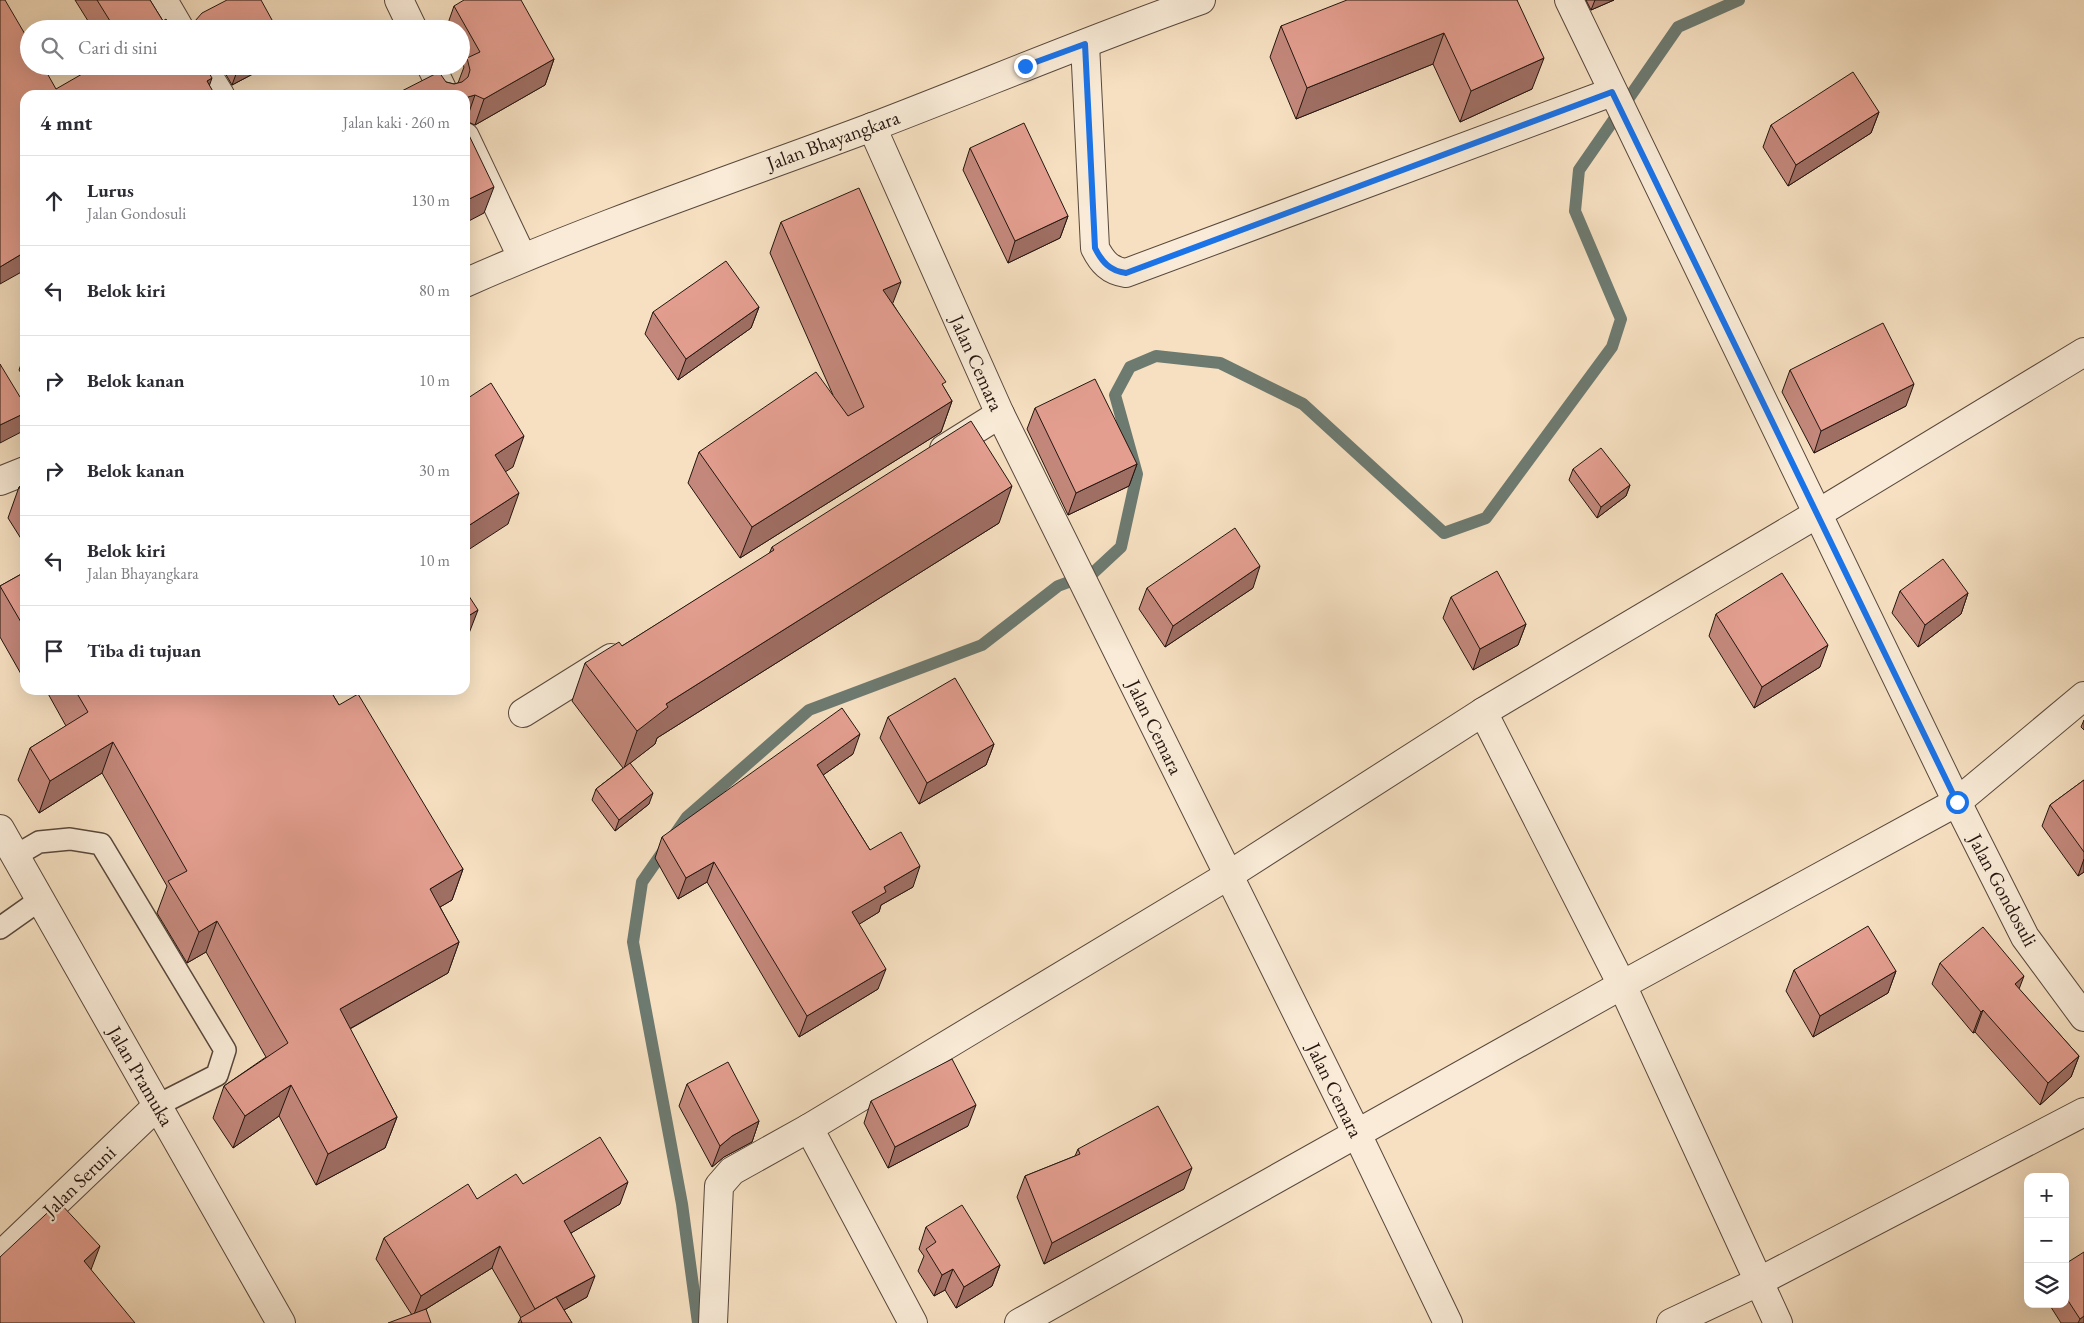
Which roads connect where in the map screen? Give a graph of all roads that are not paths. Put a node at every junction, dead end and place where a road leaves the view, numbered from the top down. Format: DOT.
graph roads {
  1 [pos="163,0"];
  2 [pos="400,0"];
  3 [pos="1569,0"];
  4 [pos="1184,3"];
  5 [pos="175,20"];
  6 [pos="409,20"];
  7 [pos="1085,44"];
  8 [pos="208,75"];
  9 [pos="435,75"];
  10 [pos="217,90"];
  11 [pos="443,90"];
  12 [pos="1614,96"];
  13 [pos="872,127"];
  14 [pos="470,148"];
  15 [pos="522,257"];
  16 [pos="470,280"];
  17 [pos="2084,352"];
  18 [pos="1000,414"];
  19 [pos="925,462"];
  20 [pos="20,473"];
  21 [pos="0,481"];
  22 [pos="1817,514"];
  23 [pos="632,645"];
  24 [pos="2084,696"];
  25 [pos="1483,712"];
  26 [pos="523,713"];
  27 [pos="1957,802"];
  28 [pos="0,829"];
  29 [pos="15,856"];
  30 [pos="1229,876"];
  31 [pos="41,899"];
  32 [pos="0,928"];
  33 [pos="1622,985"];
  34 [pos="2084,1017"];
  35 [pos="158,1105"];
  36 [pos="2084,1112"];
  37 [pos="809,1128"];
  38 [pos="1357,1134"];
  39 [pos="0,1256"];
  40 [pos="1758,1282"];
  41 [pos="281,1323"];
  42 [pos="713,1323"];
  43 [pos="914,1323"];
  44 [pos="1019,1323"];
  45 [pos="1448,1323"];
  46 [pos="1671,1323"];
  47 [pos="1778,1323"];
  1 -- 5 [label="street"];
  2 -- 6 [label="street"];
  3 -- 12 [label="street, Jalan Gondosuli"];
  4 -- 7 [label="street, Jalan Bhayangkara"];
  7 -- 12 [label="street"];
  7 -- 13 [label="street, Jalan Bhayangkara"];
  8 -- 10 [label="street"];
  9 -- 11 [label="street"];
  12 -- 22 [label="street, Jalan Gondosuli"];
  13 -- 15 [label="street, Jalan Bhayangkara"];
  13 -- 18 [label="street, Jalan Cemara"];
  14 -- 15 [label="street"];
  15 -- 16 [label="street, Jalan Bhayangkara"];
  17 -- 22 [label="street"];
  18 -- 19 [label="street"];
  18 -- 30 [label="street, Jalan Cemara"];
  20 -- 21 [label="street"];
  22 -- 25 [label="street"];
  22 -- 27 [label="street, Jalan Gondosuli"];
  23 -- 26 [label="street"];
  24 -- 27 [label="street"];
  25 -- 30 [label="street"];
  25 -- 33 [label="street"];
  27 -- 33 [label="street"];
  27 -- 34 [label="street, Jalan Gondosuli"];
  28 -- 29 [label="street, Jalan Pramuka"];
  29 -- 31 [label="street, Jalan Pramuka"];
  29 -- 35 [label="lane"];
  30 -- 37 [label="street"];
  30 -- 38 [label="street, Jalan Cemara"];
  31 -- 32 [label="lane"];
  31 -- 35 [label="street, Jalan Pramuka"];
  33 -- 38 [label="street"];
  33 -- 40 [label="street"];
  35 -- 39 [label="street, Jalan Seruni"];
  35 -- 41 [label="street, Jalan Pramuka"];
  36 -- 40 [label="street"];
  37 -- 42 [label="street"];
  37 -- 43 [label="street"];
  38 -- 44 [label="street"];
  38 -- 45 [label="street, Jalan Cemara"];
  40 -- 46 [label="street"];
  40 -- 47 [label="street"];
}
